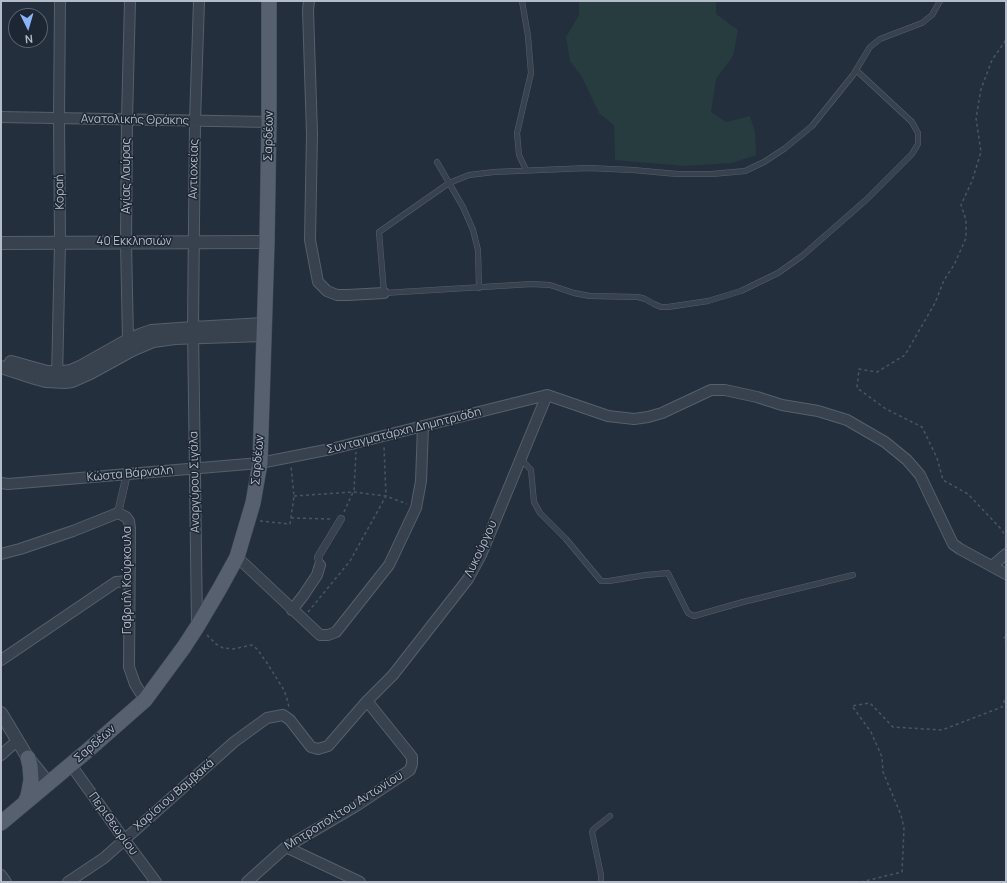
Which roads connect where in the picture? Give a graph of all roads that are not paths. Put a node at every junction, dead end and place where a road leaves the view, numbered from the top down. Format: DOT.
graph roads {
  1 [pos="60,1"];
  2 [pos="130,1"];
  3 [pos="199,1"];
  4 [pos="269,1"];
  5 [pos="309,1"];
  6 [pos="522,1"];
  7 [pos="940,1"];
  8 [pos="856,70"];
  9 [pos="1,117"];
  10 [pos="59,118"];
  11 [pos="128,119"];
  12 [pos="195,121"];
  13 [pos="269,122"];
  14 [pos="437,162"];
  15 [pos="526,170"];
  16 [pos="449,183"];
  17 [pos="126,242"];
  18 [pos="194,242"];
  19 [pos="267,242"];
  20 [pos="60,243"];
  21 [pos="1,244"];
  22 [pos="478,288"];
  23 [pos="384,293"];
  24 [pos="264,330"];
  25 [pos="193,333"];
  26 [pos="130,345"];
  27 [pos="1,360"];
  28 [pos="1,367"];
  29 [pos="57,377"];
  30 [pos="547,395"];
  31 [pos="423,426"];
  32 [pos="521,459"];
  33 [pos="260,463"];
  34 [pos="195,468"];
  35 [pos="127,474"];
  36 [pos="1,483"];
  37 [pos="118,514"];
  38 [pos="341,519"];
  39 [pos="1006,551"];
  40 [pos="1,554"];
  41 [pos="237,557"];
  42 [pos="320,565"];
  43 [pos="992,566"];
  44 [pos="854,574"];
  45 [pos="1006,574"];
  46 [pos="129,581"];
  47 [pos="292,610"];
  48 [pos="197,627"];
  49 [pos="1,660"];
  50 [pos="145,700"];
  51 [pos="367,701"];
  52 [pos="1,713"];
  53 [pos="286,718"];
  54 [pos="18,740"];
  55 [pos="1,755"];
  56 [pos="28,758"];
  57 [pos="71,765"];
  58 [pos="52,781"];
  59 [pos="25,803"];
  60 [pos="610,816"];
  61 [pos="1,823"];
  62 [pos="124,840"];
  63 [pos="286,847"];
  64 [pos="1,875"];
  65 [pos="6,882"];
  66 [pos="68,882"];
  67 [pos="156,882"];
  68 [pos="247,882"];
  69 [pos="360,882"];
  70 [pos="601,882"];
  1 -- 10 [label="street, Κοραή"];
  2 -- 11 [label="street, Αγίας Λαύρας"];
  3 -- 12 [label="street, Αντιοχείας"];
  4 -- 13 [label="main road, Σαρδέων"];
  5 -- 23 [label="street"];
  6 -- 15 [label="lane"];
  7 -- 8 [label="lane"];
  8 -- 15 [label="lane"];
  8 -- 22 [label="lane"];
  9 -- 10 [label="street, Ανατολικής Θράκης"];
  10 -- 11 [label="street, Ανατολικής Θράκης"];
  10 -- 20 [label="street, Κοραή"];
  11 -- 12 [label="street, Ανατολικής Θράκης"];
  11 -- 17 [label="street, Αγίας Λαύρας"];
  12 -- 13 [label="street, Ανατολικής Θράκης"];
  12 -- 18 [label="street, Αντιοχείας"];
  13 -- 19 [label="main road, Σαρδέων"];
  14 -- 16 [label="lane"];
  15 -- 16 [label="lane"];
  16 -- 22 [label="lane"];
  16 -- 23 [label="lane"];
  17 -- 18 [label="street, 40 Εκκλησιών"];
  17 -- 20 [label="street, 40 Εκκλησιών"];
  17 -- 26 [label="street, Αγίας Λαύρας"];
  18 -- 19 [label="street, 40 Εκκλησιών"];
  18 -- 25 [label="street, Αντιοχείας"];
  19 -- 24 [label="main road, Σαρδέων"];
  20 -- 21 [label="street, 40 Εκκλησιών"];
  20 -- 29 [label="street, Κοραή"];
  22 -- 23 [label="lane"];
  24 -- 25 [label="street"];
  24 -- 33 [label="main road, Σαρδέων"];
  25 -- 26 [label="street"];
  25 -- 34 [label="street, Αναργύρου Σιγάλα"];
  26 -- 29 [label="street"];
  27 -- 29 [label="street"];
  28 -- 29 [label="street"];
  30 -- 31 [label="street, Συνταγματάρχη Δημητριάδη"];
  30 -- 32 [label="street, Λυκούργου"];
  30 -- 43 [label="street"];
  31 -- 33 [label="street, Συνταγματάρχη Δημητριάδη"];
  31 -- 47 [label="street"];
  32 -- 44 [label="lane"];
  32 -- 51 [label="street, Λυκούργου"];
  33 -- 34 [label="street, Κώστα Βάρναλη"];
  33 -- 41 [label="main road, Σαρδέων"];
  34 -- 35 [label="street, Κώστα Βάρναλη"];
  34 -- 48 [label="street, Αναργύρου Σιγάλα"];
  35 -- 36 [label="street, Κώστα Βάρναλη"];
  35 -- 37 [label="street"];
  37 -- 40 [label="street, Γαβριήλ Κούρκουλα"];
  37 -- 46 [label="street, Γαβριήλ Κούρκουλα"];
  38 -- 42 [label="street"];
  39 -- 43 [label="street"];
  41 -- 47 [label="street"];
  41 -- 48 [label="main road, Σαρδέων"];
  42 -- 47 [label="street"];
  43 -- 45 [label="street"];
  46 -- 49 [label="street"];
  46 -- 50 [label="street, Γαβριήλ Κούρκουλα"];
  48 -- 50 [label="main road, Σαρδέων"];
  50 -- 57 [label="main road, Σαρδέων"];
  51 -- 53 [label="street, Λυκούργου"];
  51 -- 63 [label="street, Μητροπολίτου Αντωνίου"];
  52 -- 54 [label="street"];
  53 -- 62 [label="street, Χαρίσιου Βαμβακά"];
  54 -- 55 [label="street"];
  54 -- 56 [label="street"];
  54 -- 58 [label="street"];
  56 -- 58 [label="street"];
  56 -- 59 [label="main road"];
  57 -- 58 [label="main road, Σαρδέων"];
  57 -- 62 [label="street, Περιθεωρίου"];
  58 -- 59 [label="main road, Σαρδέων"];
  59 -- 61 [label="main road, Σαρδέων"];
  60 -- 70 [label="lane"];
  62 -- 66 [label="street, Χαρίσιου Βαμβακά"];
  62 -- 67 [label="street, Περιθεωρίου"];
  63 -- 68 [label="street, Μητροπολίτου Αντωνίου"];
  63 -- 69 [label="street"];
  64 -- 65 [label="street"];
}
